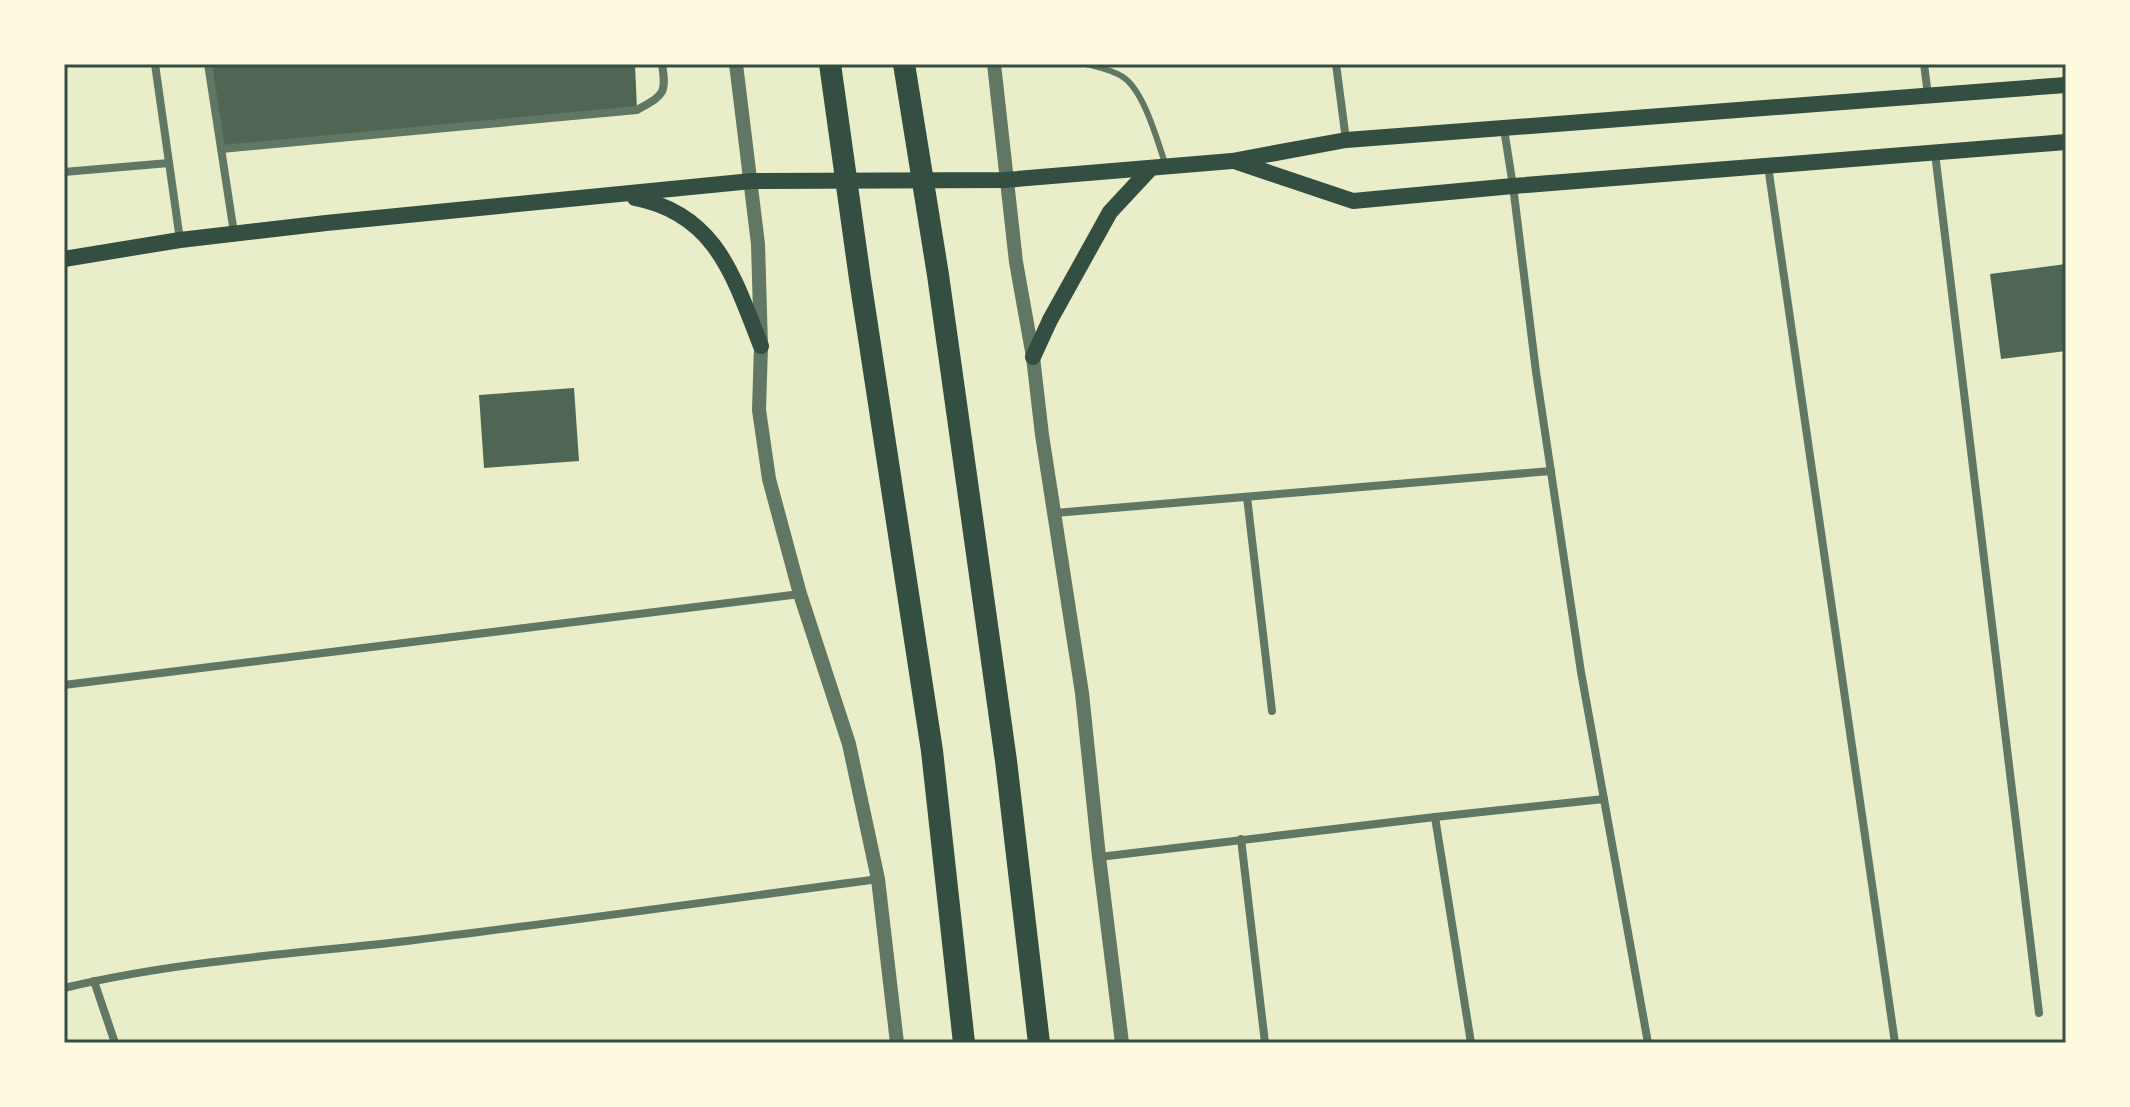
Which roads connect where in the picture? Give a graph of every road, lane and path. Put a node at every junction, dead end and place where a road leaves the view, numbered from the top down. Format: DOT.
graph roads {
  1 [pos="155,64"];
  2 [pos="208,64"];
  3 [pos="662,64"];
  4 [pos="736,64"];
  5 [pos="830,64"];
  6 [pos="904,64"];
  7 [pos="994,64"];
  8 [pos="1086,64"];
  9 [pos="1336,64"];
  10 [pos="1924,64"];
  11 [pos="2066,85"];
  12 [pos="1928,95"];
  13 [pos="1504,129"];
  14 [pos="1346,140"];
  15 [pos="2066,142"];
  16 [pos="221,149"];
  17 [pos="1935,152"];
  18 [pos="1232,161"];
  19 [pos="169,163"];
  20 [pos="1768,166"];
  21 [pos="1159,167"];
  22 [pos="64,172"];
  23 [pos="1005,180"];
  24 [pos="752,181"];
  25 [pos="1513,186"];
  26 [pos="619,195"];
  27 [pos="234,234"];
  28 [pos="180,240"];
  29 [pos="64,259"];
  30 [pos="761,346"];
  31 [pos="1033,357"];
  32 [pos="1551,471"];
  33 [pos="1247,497"];
  34 [pos="1055,513"];
  35 [pos="800,594"];
  36 [pos="64,685"];
  37 [pos="1272,711"];
  38 [pos="1604,799"];
  39 [pos="1435,817"];
  40 [pos="1241,839"];
  41 [pos="1099,857"];
  42 [pos="878,879"];
  43 [pos="94,981"];
  44 [pos="64,988"];
  45 [pos="2039,1013"];
  46 [pos="115,1043"];
  47 [pos="897,1043"];
  48 [pos="964,1043"];
  49 [pos="1039,1043"];
  50 [pos="1122,1043"];
  51 [pos="1265,1043"];
  52 [pos="1471,1043"];
  53 [pos="1648,1043"];
  54 [pos="1895,1043"];
  1 -- 19 [label="street"];
  2 -- 16 [label="street"];
  3 -- 16 [label="street"];
  4 -- 24 [label="street"];
  5 -- 48 [label="highway"];
  6 -- 49 [label="highway"];
  7 -- 23 [label="street"];
  8 -- 21 [label="lane"];
  9 -- 14 [label="street"];
  10 -- 12 [label="street"];
  11 -- 12 [label="main road"];
  12 -- 13 [label="main road"];
  13 -- 14 [label="main road"];
  13 -- 25 [label="street"];
  14 -- 18 [label="main road"];
  15 -- 17 [label="main road"];
  16 -- 27 [label="street"];
  17 -- 20 [label="main road"];
  17 -- 45 [label="street"];
  18 -- 21 [label="main road"];
  18 -- 25 [label="main road"];
  19 -- 22 [label="street"];
  19 -- 28 [label="street"];
  20 -- 25 [label="main road"];
  20 -- 54 [label="street"];
  21 -- 23 [label="main road"];
  21 -- 31 [label="main road"];
  23 -- 24 [label="main road"];
  23 -- 31 [label="street"];
  24 -- 26 [label="main road"];
  24 -- 30 [label="street"];
  25 -- 32 [label="street"];
  26 -- 27 [label="main road"];
  26 -- 30 [label="main road"];
  27 -- 28 [label="main road"];
  28 -- 29 [label="main road"];
  30 -- 35 [label="street"];
  31 -- 34 [label="street"];
  32 -- 33 [label="street"];
  32 -- 38 [label="street"];
  33 -- 34 [label="street"];
  33 -- 37 [label="street"];
  34 -- 41 [label="street"];
  35 -- 36 [label="street"];
  35 -- 42 [label="street"];
  38 -- 39 [label="street"];
  38 -- 53 [label="street"];
  39 -- 40 [label="street"];
  39 -- 52 [label="street"];
  40 -- 41 [label="street"];
  40 -- 51 [label="street"];
  41 -- 50 [label="street"];
  42 -- 43 [label="street"];
  42 -- 47 [label="street"];
  43 -- 44 [label="street"];
  43 -- 46 [label="street"];
}
